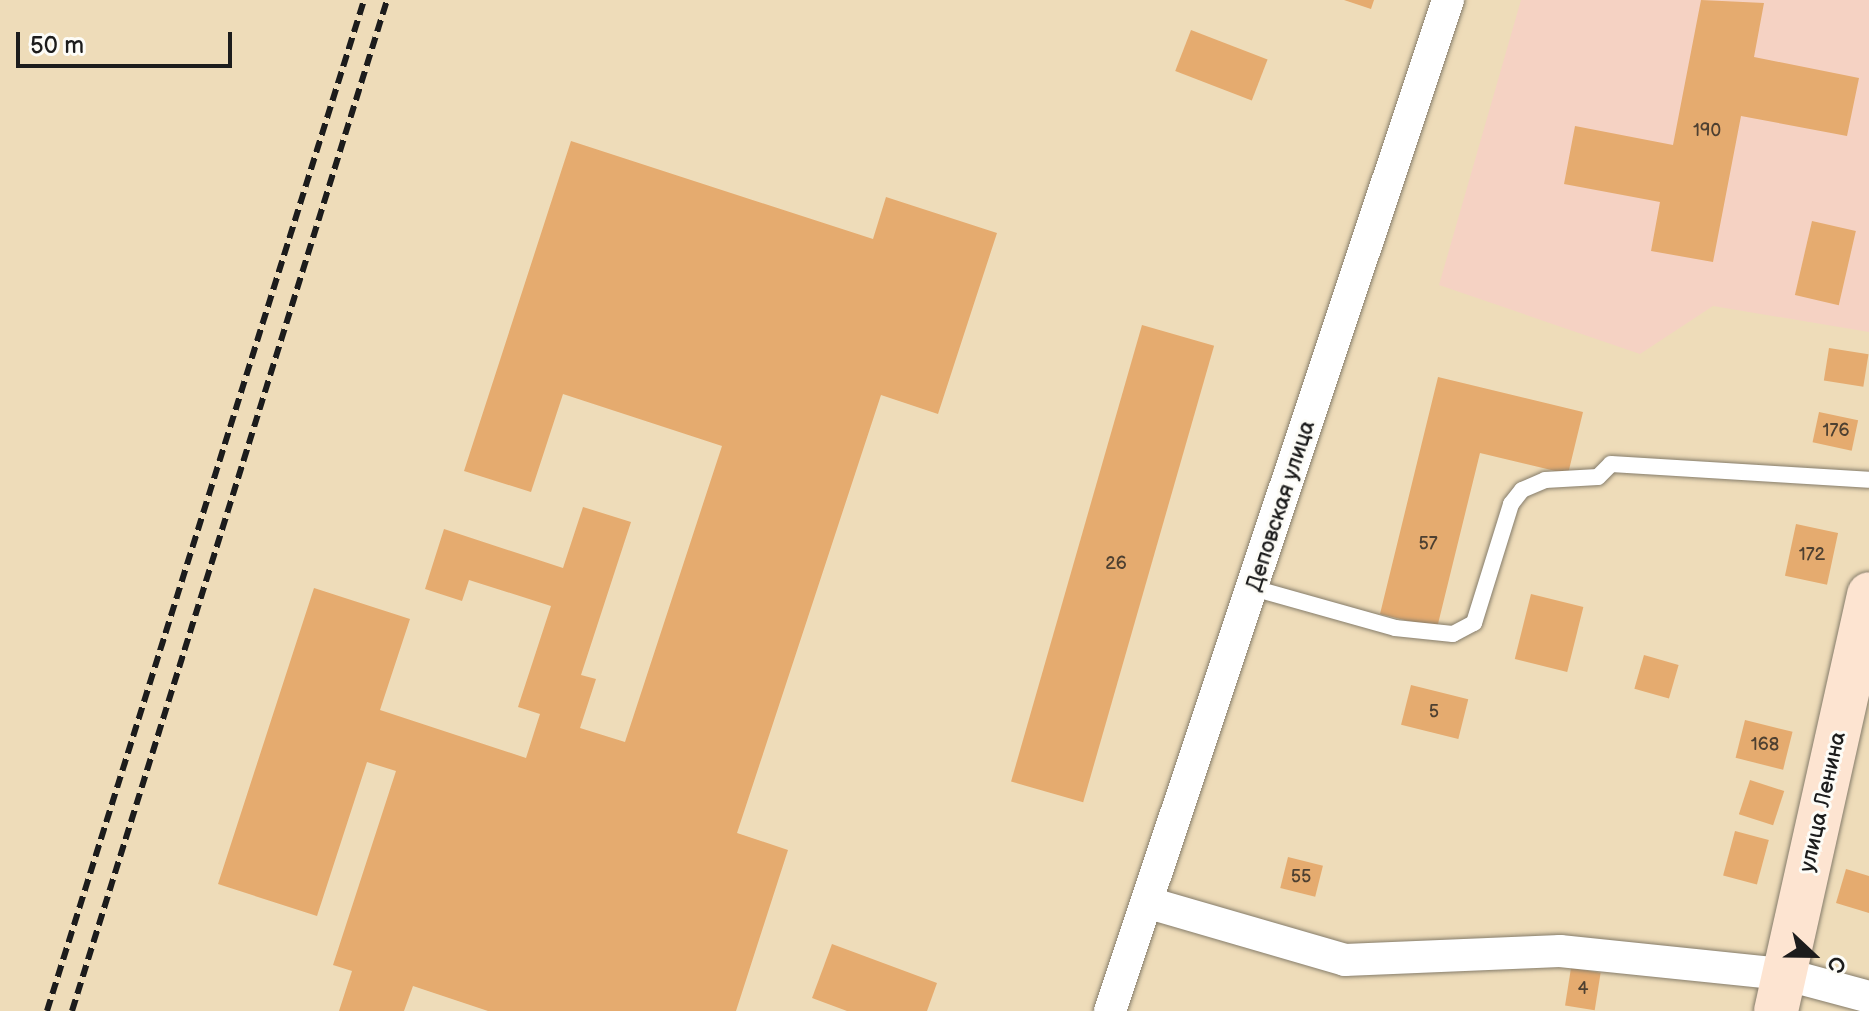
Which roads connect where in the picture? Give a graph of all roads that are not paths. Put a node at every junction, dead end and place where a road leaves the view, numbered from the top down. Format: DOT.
graph roads {
  1 [pos="1448,0"];
  2 [pos="1869,480"];
  3 [pos="1253,588"];
  4 [pos="1869,594"];
  5 [pos="1149,903"];
  6 [pos="1780,992"];
  7 [pos="1869,997"];
  8 [pos="1110,1011"];
  1 -- 3 [label="street, Деповская улица"];
  2 -- 3 [label="lane"];
  3 -- 5 [label="street, Деповская улица"];
  4 -- 6 [label="main road, улица Ленина"];
  5 -- 6 [label="street"];
  5 -- 8 [label="street, Деповская улица"];
  6 -- 7 [label="street"];
}
